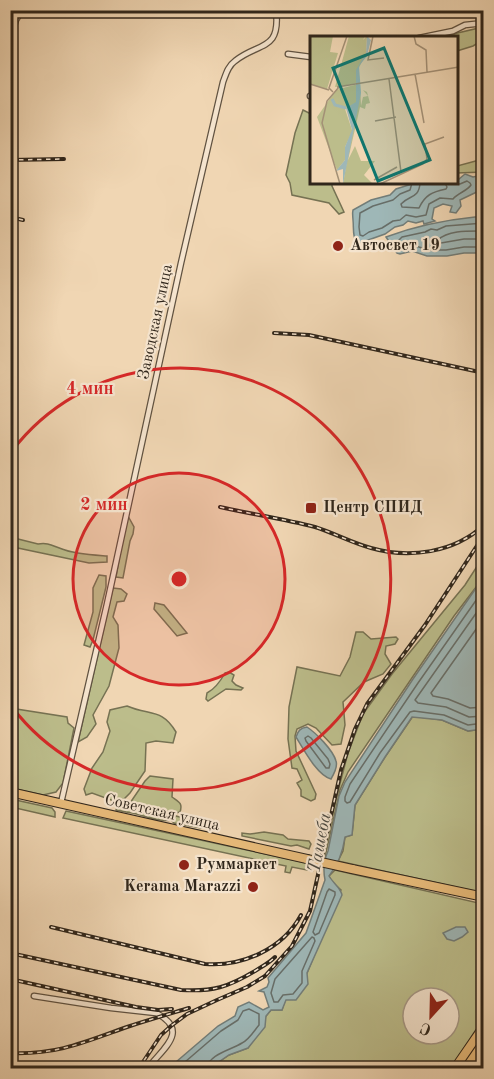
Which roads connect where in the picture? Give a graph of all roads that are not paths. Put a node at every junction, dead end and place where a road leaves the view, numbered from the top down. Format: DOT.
graph roads {
  1 [pos="22,10"];
  2 [pos="276,10"];
  3 [pos="483,23"];
  4 [pos="429,36"];
  5 [pos="10,39"];
  6 [pos="288,54"];
  7 [pos="310,57"];
  8 [pos="10,792"];
  9 [pos="61,803"];
  10 [pos="483,897"];
  11 [pos="34,996"];
  12 [pos="483,1026"];
  13 [pos="483,1042"];
  14 [pos="148,1068"];
  15 [pos="455,1068"];
  16 [pos="466,1068"];
  1 -- 5 [label="street"];
  2 -- 9 [label="street, Заводская улица"];
  3 -- 4 [label="street"];
  6 -- 7 [label="street"];
  8 -- 9 [label="main road, Советская улица"];
  9 -- 10 [label="main road, Советская улица, bridge"];
  11 -- 14 [label="street"];
  12 -- 15 [label="main road"];
  13 -- 16 [label="main road"];
}
